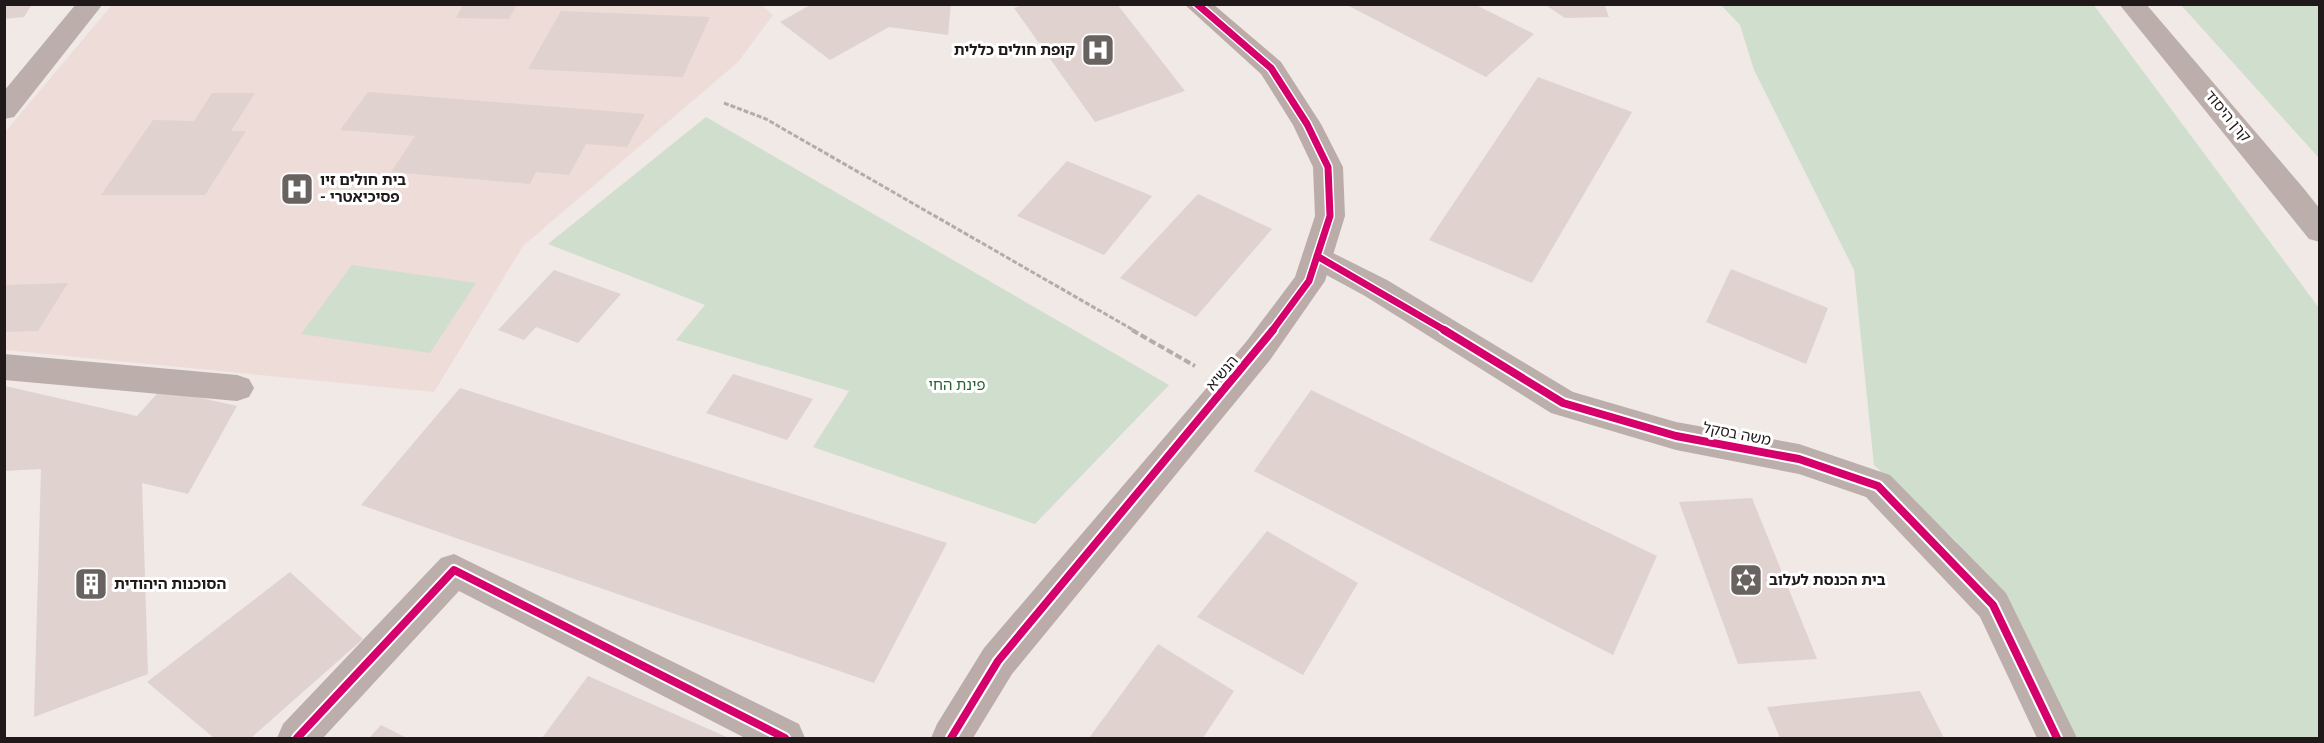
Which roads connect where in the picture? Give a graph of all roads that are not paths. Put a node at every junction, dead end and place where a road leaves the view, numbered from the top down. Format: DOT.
graph roads {
  1 [pos="90,4"];
  2 [pos="1197,4"];
  3 [pos="2133,4"];
  4 [pos="4,110"];
  5 [pos="2319,231"];
  6 [pos="1317,256"];
  7 [pos="4,367"];
  8 [pos="237,388"];
  9 [pos="297,738"];
  10 [pos="785,738"];
  11 [pos="951,738"];
  12 [pos="2057,738"];
  1 -- 4 [label="street"];
  2 -- 6 [label="street, הנשיא"];
  3 -- 5 [label="street, קרן היסוד"];
  6 -- 11 [label="street, הנשיא"];
  6 -- 12 [label="street, משה בסקל"];
  7 -- 8 [label="street"];
  9 -- 10 [label="street"];
}
